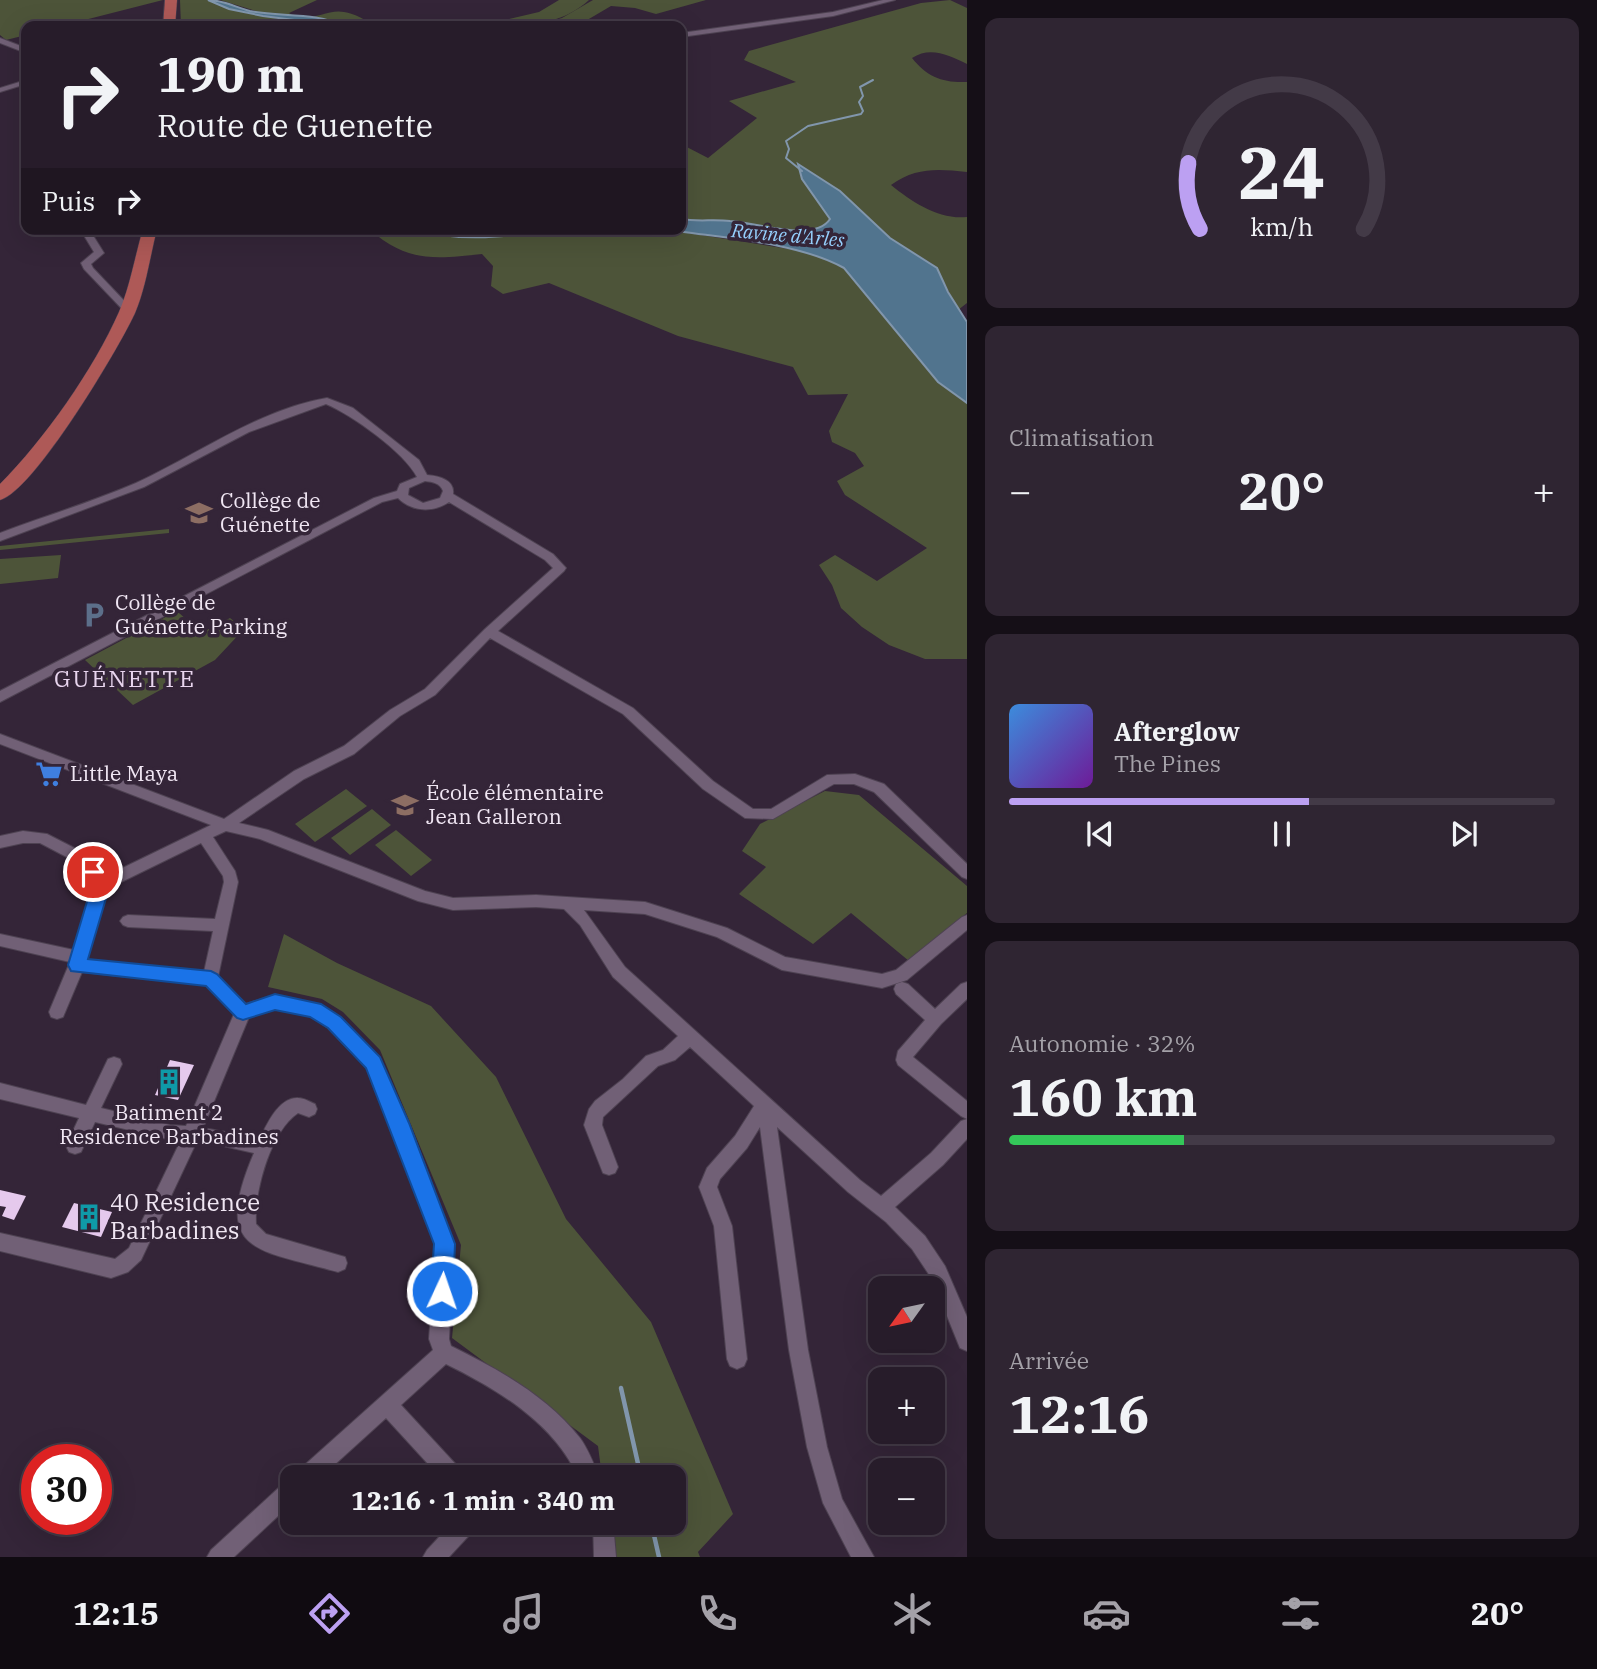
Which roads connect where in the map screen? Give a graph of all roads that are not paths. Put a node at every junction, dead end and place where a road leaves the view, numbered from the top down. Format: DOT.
graph roads {
  1 [pos="171,0"];
  2 [pos="892,0"];
  3 [pos="169,21"];
  4 [pos="686,35"];
  5 [pos="0,40"];
  6 [pos="15,47"];
  7 [pos="21,49"];
  8 [pos="0,51"];
  9 [pos="21,84"];
  10 [pos="0,90"];
  11 [pos="88,235"];
  12 [pos="148,235"];
  13 [pos="128,310"];
  14 [pos="423,478"];
  15 [pos="402,493"];
  16 [pos="0,494"];
  17 [pos="448,496"];
  18 [pos="0,537"];
  19 [pos="489,632"];
  20 [pos="0,697"];
  21 [pos="0,738"];
  22 [pos="225,825"];
  23 [pos="204,835"];
  24 [pos="0,842"];
  25 [pos="967,873"];
  26 [pos="101,885"];
  27 [pos="568,903"];
  28 [pos="128,920"];
  29 [pos="967,921"];
  30 [pos="221,925"];
  31 [pos="0,940"];
  32 [pos="79,962"];
  33 [pos="211,979"];
  34 [pos="902,989"];
  35 [pos="967,989"];
  36 [pos="57,1012"];
  37 [pos="243,1013"];
  38 [pos="935,1020"];
  39 [pos="690,1036"];
  40 [pos="114,1065"];
  41 [pos="0,1091"];
  42 [pos="764,1104"];
  43 [pos="309,1110"];
  44 [pos="967,1111"];
  45 [pos="92,1113"];
  46 [pos="967,1127"];
  47 [pos="191,1136"];
  48 [pos="75,1146"];
  49 [pos="264,1147"];
  50 [pos="609,1167"];
  51 [pos="883,1206"];
  52 [pos="0,1242"];
  53 [pos="338,1263"];
  54 [pos="967,1341"];
  55 [pos="444,1353"];
  56 [pos="737,1359"];
  57 [pos="386,1403"];
  58 [pos="319,1465"];
  59 [pos="443,1465"];
  60 [pos="583,1465"];
  61 [pos="280,1501"];
  62 [pos="455,1535"];
  63 [pos="604,1535"];
  64 [pos="225,1555"];
  65 [pos="434,1557"];
  66 [pos="605,1557"];
  67 [pos="863,1557"];
  1 -- 3 [label="main road"];
  2 -- 4 [label="street"];
  5 -- 6 [label="street"];
  6 -- 7 [label="street"];
  6 -- 8 [label="street"];
  9 -- 10 [label="street"];
  11 -- 13 [label="street"];
  12 -- 13 [label="main road"];
  13 -- 16 [label="main road"];
  14 -- 15 [label="street"];
  14 -- 17 [label="street"];
  14 -- 18 [label="street"];
  15 -- 17 [label="street"];
  15 -- 20 [label="street"];
  17 -- 19 [label="street"];
  19 -- 22 [label="street"];
  19 -- 25 [label="street"];
  21 -- 22 [label="street"];
  22 -- 23 [label="street"];
  22 -- 27 [label="street"];
  23 -- 26 [label="street"];
  23 -- 30 [label="street"];
  24 -- 26 [label="street"];
  26 -- 32 [label="street"];
  27 -- 29 [label="street"];
  27 -- 39 [label="street"];
  28 -- 30 [label="street"];
  30 -- 33 [label="street"];
  31 -- 32 [label="street"];
  32 -- 33 [label="street"];
  32 -- 36 [label="street"];
  33 -- 37 [label="street"];
  34 -- 38 [label="street"];
  35 -- 38 [label="street"];
  37 -- 47 [label="street"];
  37 -- 55 [label="street"];
  38 -- 44 [label="street"];
  39 -- 42 [label="street"];
  39 -- 50 [label="street"];
  40 -- 45 [label="street"];
  41 -- 45 [label="street"];
  42 -- 51 [label="street"];
  42 -- 56 [label="street"];
  42 -- 67 [label="street"];
  43 -- 49 [label="street"];
  45 -- 47 [label="street"];
  45 -- 48 [label="street"];
  46 -- 51 [label="street"];
  47 -- 49 [label="street"];
  47 -- 52 [label="street"];
  49 -- 53 [label="street"];
  51 -- 54 [label="street"];
  55 -- 57 [label="street"];
  55 -- 60 [label="street"];
  57 -- 58 [label="street"];
  57 -- 59 [label="street"];
  61 -- 64 [label="street"];
  62 -- 65 [label="street"];
  63 -- 66 [label="street"];
}
